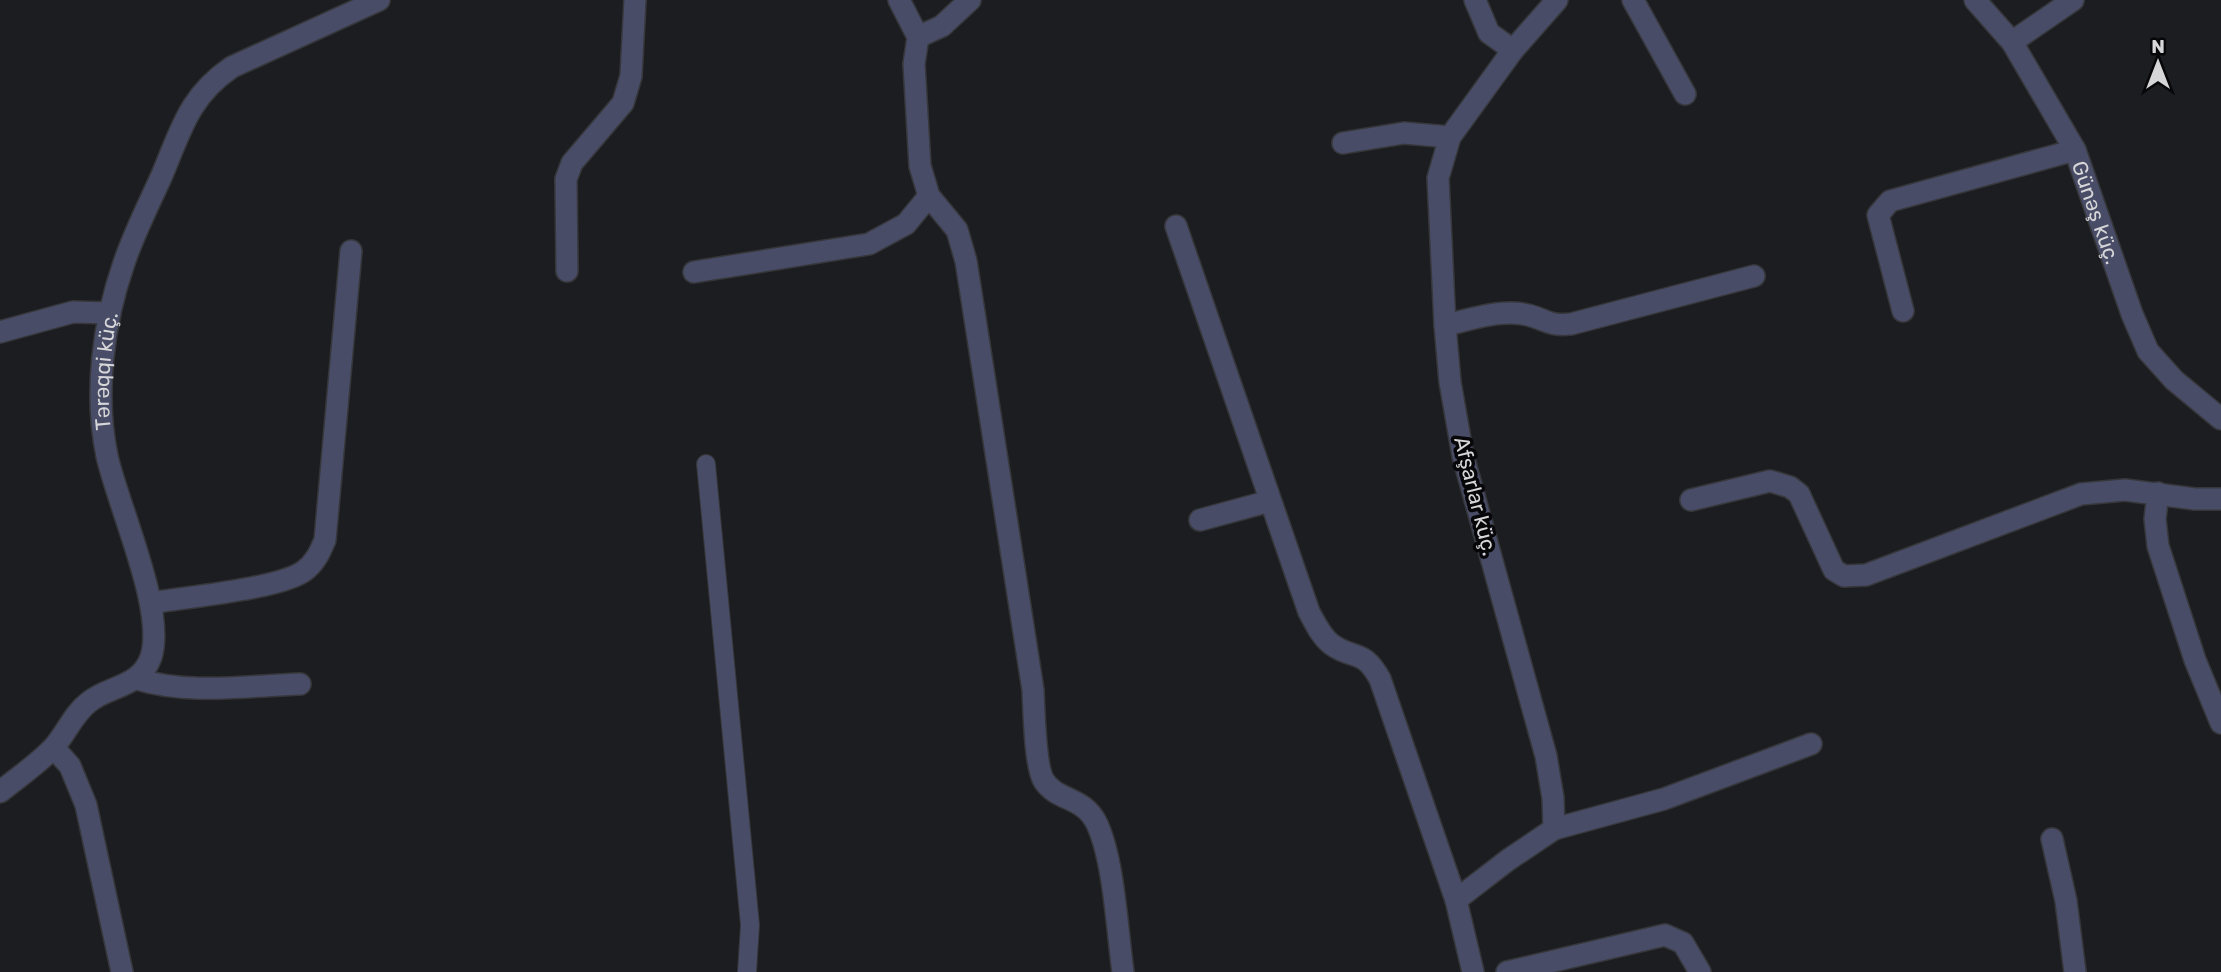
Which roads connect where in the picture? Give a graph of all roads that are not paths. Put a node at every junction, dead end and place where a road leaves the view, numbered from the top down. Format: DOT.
graph roads {
  1 [pos="379,0"];
  2 [pos="635,0"];
  3 [pos="899,0"];
  4 [pos="970,0"];
  5 [pos="1475,0"];
  6 [pos="1557,0"];
  7 [pos="1633,0"];
  8 [pos="1975,0"];
  9 [pos="2073,0"];
  10 [pos="918,37"];
  11 [pos="2012,43"];
  12 [pos="1513,50"];
  13 [pos="1685,94"];
  14 [pos="1450,137"];
  15 [pos="1343,143"];
  16 [pos="2075,150"];
  17 [pos="929,196"];
  18 [pos="1176,226"];
  19 [pos="351,251"];
  20 [pos="567,271"];
  21 [pos="694,272"];
  22 [pos="1754,276"];
  23 [pos="1903,311"];
  24 [pos="110,313"];
  25 [pos="1445,325"];
  26 [pos="0,332"];
  27 [pos="2221,418"];
  28 [pos="706,464"];
  29 [pos="2158,493"];
  30 [pos="2221,499"];
  31 [pos="1691,500"];
  32 [pos="1270,501"];
  33 [pos="1200,520"];
  34 [pos="151,603"];
  35 [pos="137,679"];
  36 [pos="300,684"];
  37 [pos="2221,723"];
  38 [pos="1811,744"];
  39 [pos="54,748"];
  40 [pos="0,792"];
  41 [pos="1555,829"];
  42 [pos="2052,839"];
  43 [pos="1456,900"];
  44 [pos="122,972"];
  45 [pos="747,972"];
  46 [pos="1123,972"];
  47 [pos="1473,972"];
  48 [pos="1507,972"];
  49 [pos="1700,972"];
  50 [pos="2075,972"];
  1 -- 24 [label="street, Tərəqqi küç."];
  2 -- 20 [label="street"];
  3 -- 10 [label="street"];
  4 -- 10 [label="street"];
  5 -- 12 [label="street"];
  6 -- 12 [label="street, Afşarlar küç."];
  7 -- 13 [label="street"];
  8 -- 11 [label="street, Günəş küç."];
  9 -- 11 [label="street"];
  10 -- 17 [label="street"];
  11 -- 16 [label="street, Günəş küç."];
  12 -- 14 [label="street, Afşarlar küç."];
  14 -- 15 [label="street"];
  14 -- 25 [label="street, Afşarlar küç."];
  16 -- 23 [label="street"];
  16 -- 27 [label="street, Günəş küç."];
  17 -- 21 [label="street"];
  17 -- 46 [label="street"];
  18 -- 32 [label="street"];
  19 -- 34 [label="street"];
  22 -- 25 [label="street"];
  24 -- 26 [label="street"];
  24 -- 34 [label="street, Tərəqqi küç."];
  25 -- 41 [label="street, Afşarlar küç."];
  28 -- 45 [label="lane"];
  29 -- 30 [label="street"];
  29 -- 31 [label="street"];
  29 -- 37 [label="street"];
  32 -- 33 [label="street"];
  32 -- 43 [label="street"];
  34 -- 35 [label="street, Tərəqqi küç."];
  35 -- 36 [label="street"];
  35 -- 39 [label="street"];
  38 -- 41 [label="street"];
  39 -- 40 [label="street"];
  39 -- 44 [label="street"];
  41 -- 43 [label="street"];
  42 -- 50 [label="street"];
  43 -- 47 [label="street"];
  48 -- 49 [label="street"];
}
